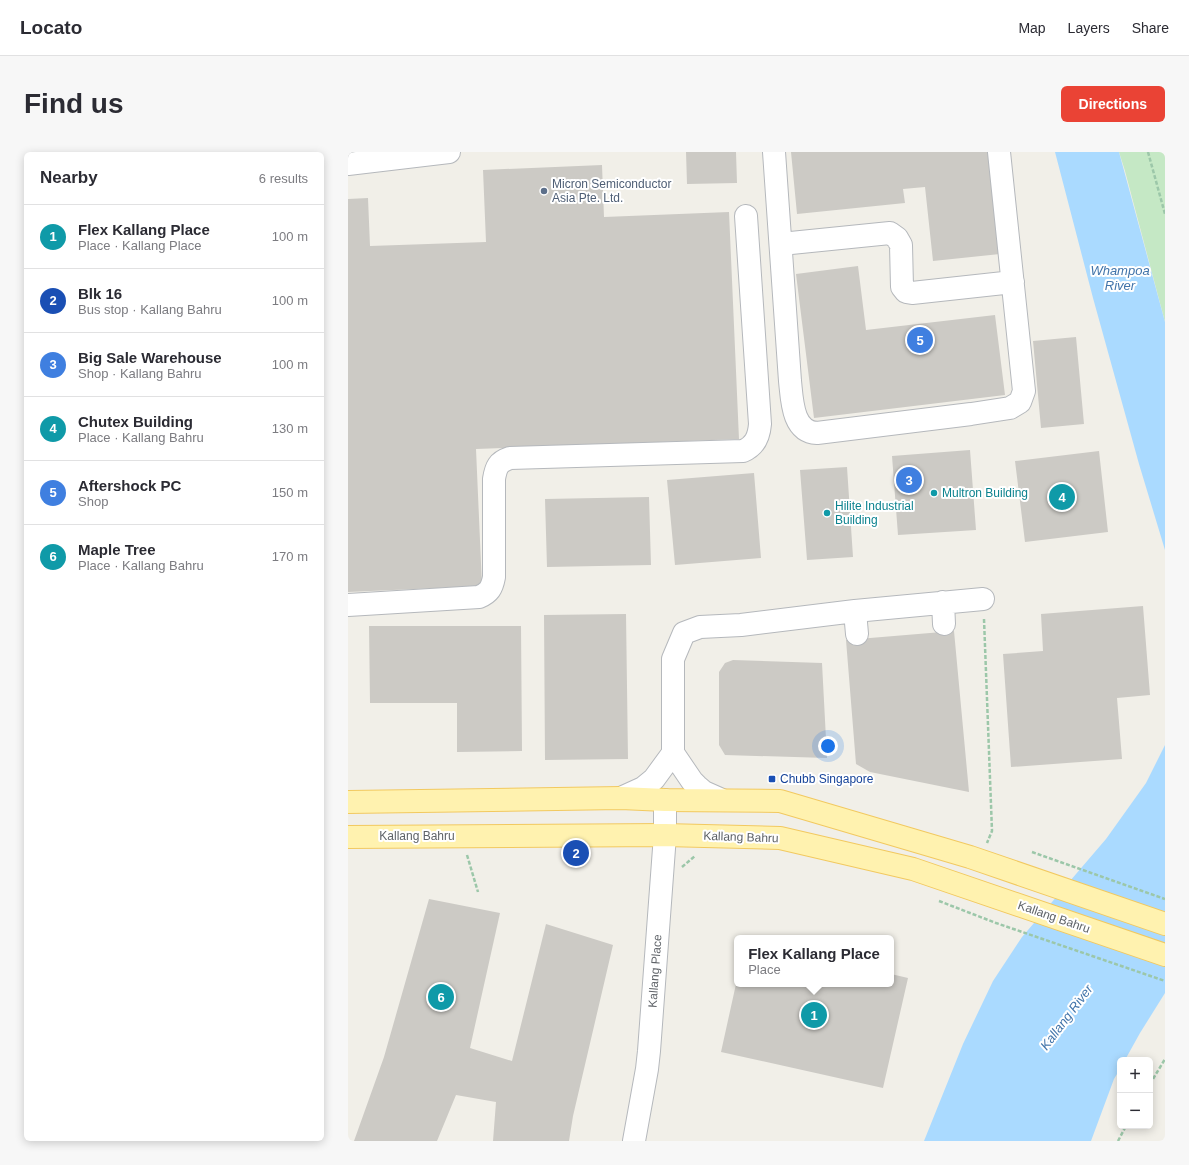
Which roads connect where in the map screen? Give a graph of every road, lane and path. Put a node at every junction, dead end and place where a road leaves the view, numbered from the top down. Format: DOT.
graph roads {
  1 [pos="449,152"];
  2 [pos="774,152"];
  3 [pos="999,152"];
  4 [pos="1148,152"];
  5 [pos="348,164"];
  6 [pos="1165,214"];
  7 [pos="746,216"];
  8 [pos="781,244"];
  9 [pos="1013,282"];
  10 [pos="983,599"];
  11 [pos="942,602"];
  12 [pos="348,605"];
  13 [pos="854,611"];
  14 [pos="944,624"];
  15 [pos="857,634"];
  16 [pos="673,753"];
  17 [pos="621,798"];
  18 [pos="665,800"];
  19 [pos="722,800"];
  20 [pos="348,802"];
  21 [pos="665,835"];
  22 [pos="348,836"];
  23 [pos="987,843"];
  24 [pos="1032,852"];
  25 [pos="467,854"];
  26 [pos="701,854"];
  27 [pos="681,869"];
  28 [pos="478,892"];
  29 [pos="933,899"];
  30 [pos="1165,899"];
  31 [pos="1165,924"];
  32 [pos="1165,955"];
  33 [pos="1165,981"];
  34 [pos="1165,1059"];
  35 [pos="1153,1079"];
  36 [pos="1124,1129"];
  37 [pos="634,1141"];
  38 [pos="1118,1141"];
  1 -- 5 [label="street"];
  2 -- 8 [label="street"];
  3 -- 9 [label="street"];
  4 -- 6 [label="path"];
  7 -- 12 [label="street"];
  8 -- 9 [label="street"];
  8 -- 9 [label="street"];
  10 -- 11 [label="street"];
  10 -- 23 [label="path"];
  11 -- 13 [label="street"];
  11 -- 14 [label="street"];
  13 -- 15 [label="street"];
  13 -- 16 [label="street"];
  16 -- 17 [label="street"];
  16 -- 19 [label="street"];
  17 -- 18 [label="main road"];
  17 -- 20 [label="main road"];
  18 -- 19 [label="main road"];
  18 -- 21 [label="street, Kallang Place"];
  19 -- 31 [label="main road"];
  21 -- 22 [label="main road, Kallang Bahru"];
  21 -- 32 [label="main road, Kallang Bahru"];
  21 -- 37 [label="street, Kallang Place"];
  24 -- 30 [label="path, bridge"];
  25 -- 28 [label="path"];
  26 -- 27 [label="path"];
  29 -- 33 [label="path"];
  34 -- 35 [label="path"];
  36 -- 38 [label="path"];
}
